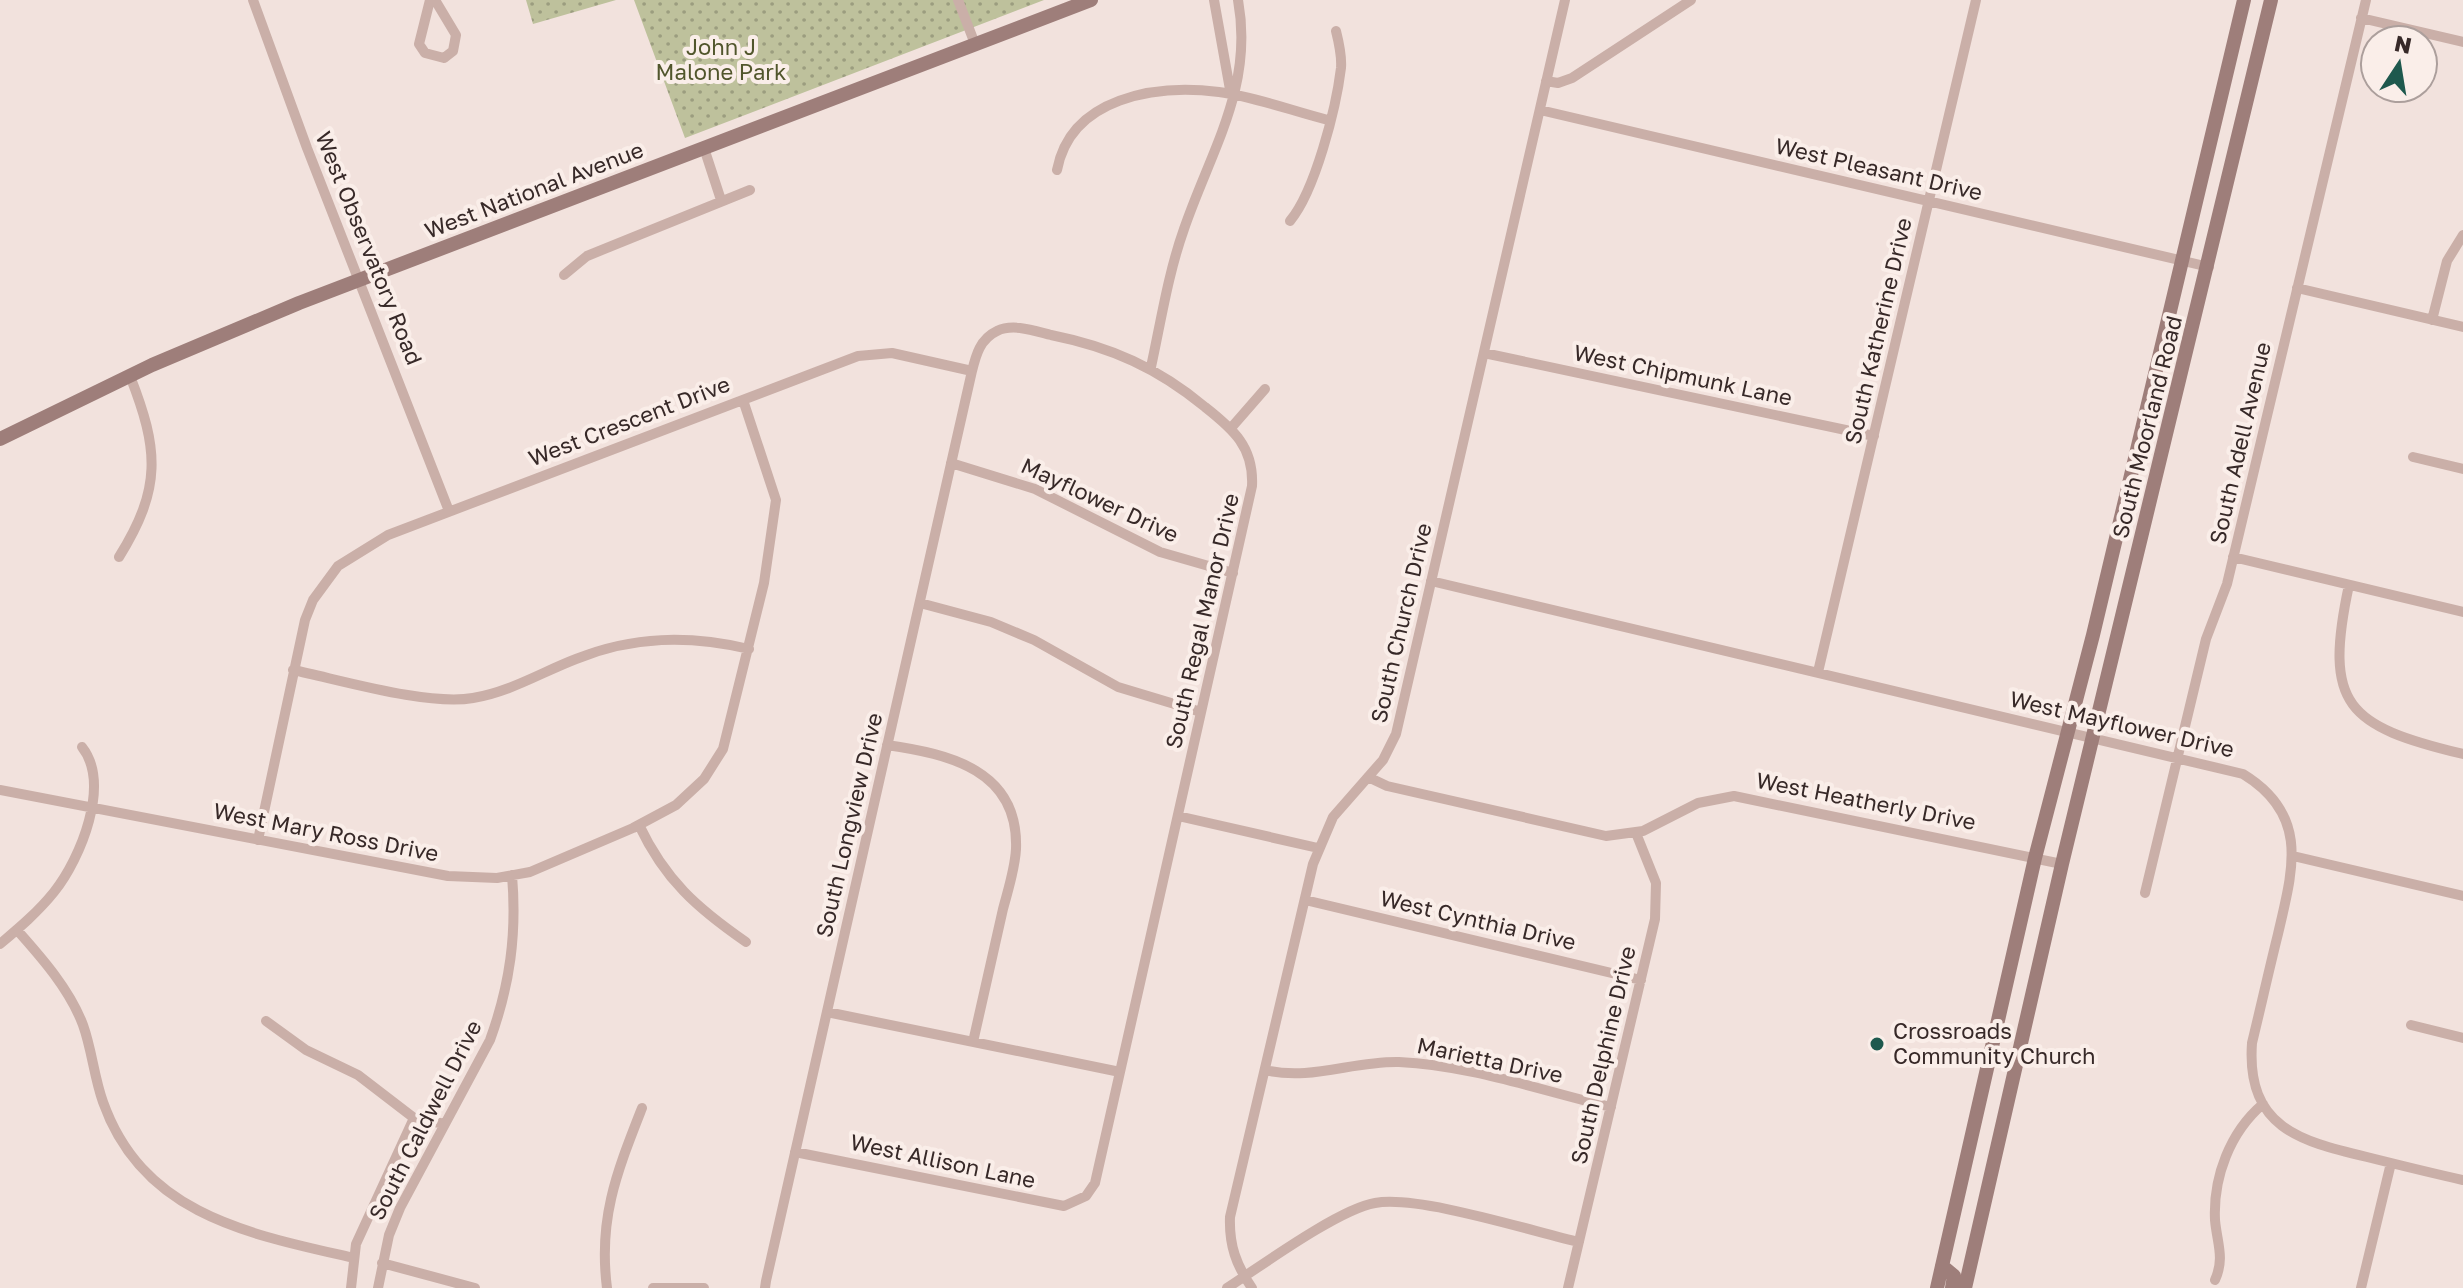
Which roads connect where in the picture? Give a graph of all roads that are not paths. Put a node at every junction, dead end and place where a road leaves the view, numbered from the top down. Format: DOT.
graph roads {
  1 [pos="432,0"];
  2 [pos="958,0"];
  3 [pos="1091,0"];
  4 [pos="1214,0"];
  5 [pos="1238,0"];
  6 [pos="1565,0"];
  7 [pos="1691,0"];
  8 [pos="1976,0"];
  9 [pos="2244,0"];
  10 [pos="2271,0"];
  11 [pos="2366,0"];
  12 [pos="257,1"];
  13 [pos="2361,18"];
  14 [pos="1336,31"];
  15 [pos="2463,42"];
  16 [pos="975,44"];
  17 [pos="1546,81"];
  18 [pos="1231,95"];
  19 [pos="1540,110"];
  20 [pos="1328,120"];
  21 [pos="704,148"];
  22 [pos="1057,170"];
  23 [pos="750,190"];
  24 [pos="721,200"];
  25 [pos="1929,200"];
  26 [pos="1290,221"];
  27 [pos="2463,235"];
  28 [pos="2182,261"];
  29 [pos="2209,267"];
  30 [pos="564,275"];
  31 [pos="359,280"];
  32 [pos="2297,288"];
  33 [pos="2432,320"];
  34 [pos="2463,327"];
  35 [pos="1484,353"];
  36 [pos="1151,367"];
  37 [pos="972,371"];
  38 [pos="130,376"];
  39 [pos="1265,389"];
  40 [pos="743,400"];
  41 [pos="1231,428"];
  42 [pos="1874,436"];
  43 [pos="0,439"];
  44 [pos="2413,457"];
  45 [pos="951,463"];
  46 [pos="2463,469"];
  47 [pos="449,511"];
  48 [pos="119,557"];
  49 [pos="2233,557"];
  50 [pos="1233,573"];
  51 [pos="1431,581"];
  52 [pos="2349,585"];
  53 [pos="920,603"];
  54 [pos="2463,612"];
  55 [pos="749,649"];
  56 [pos="293,670"];
  57 [pos="1818,672"];
  58 [pos="1201,712"];
  59 [pos="2066,731"];
  60 [pos="2094,737"];
  61 [pos="887,745"];
  62 [pos="82,747"];
  63 [pos="2463,754"];
  64 [pos="2178,756"];
  65 [pos="1368,777"];
  66 [pos="0,790"];
  67 [pos="90,807"];
  68 [pos="1178,816"];
  69 [pos="639,825"];
  70 [pos="1636,833"];
  71 [pos="258,840"];
  72 [pos="1318,848"];
  73 [pos="2293,856"];
  74 [pos="2035,858"];
  75 [pos="2062,864"];
  76 [pos="512,875"];
  77 [pos="2145,893"];
  78 [pos="2463,896"];
  79 [pos="1305,900"];
  80 [pos="17,930"];
  81 [pos="746,942"];
  82 [pos="0,944"];
  83 [pos="1641,980"];
  84 [pos="827,1012"];
  85 [pos="266,1021"];
  86 [pos="2411,1025"];
  87 [pos="2463,1038"];
  88 [pos="973,1042"];
  89 [pos="1265,1070"];
  90 [pos="1120,1072"];
  91 [pos="2263,1104"];
  92 [pos="1611,1107"];
  93 [pos="642,1108"];
  94 [pos="414,1118"];
  95 [pos="445,1124"];
  96 [pos="795,1152"];
  97 [pos="2391,1163"];
  98 [pos="2463,1180"];
  99 [pos="1082,1199"];
  100 [pos="1579,1242"];
  101 [pos="354,1258"];
  102 [pos="382,1263"];
  103 [pos="1942,1266"];
  104 [pos="1244,1277"];
  105 [pos="2215,1280"];
  106 [pos="351,1288"];
  107 [pos="378,1288"];
  108 [pos="475,1288"];
  109 [pos="607,1288"];
  110 [pos="653,1288"];
  111 [pos="704,1288"];
  112 [pos="765,1288"];
  113 [pos="1227,1288"];
  114 [pos="1252,1288"];
  115 [pos="1568,1288"];
  116 [pos="1937,1288"];
  117 [pos="1952,1288"];
  118 [pos="1965,1288"];
  119 [pos="2361,1288"];
  1 -- 1 [label="street"];
  2 -- 16 [label="street"];
  3 -- 16 [label="main road, West National Avenue"];
  4 -- 18 [label="street"];
  5 -- 18 [label="street"];
  6 -- 17 [label="street, South Church Drive"];
  7 -- 17 [label="street"];
  8 -- 25 [label="street, South Katherine Drive"];
  9 -- 28 [label="main road, South Moorland Road"];
  10 -- 29 [label="main road, South Moorland Road"];
  11 -- 13 [label="street, South Adell Avenue"];
  12 -- 31 [label="street, West Observatory Road"];
  13 -- 15 [label="street"];
  13 -- 32 [label="street, South Adell Avenue"];
  14 -- 20 [label="street"];
  16 -- 21 [label="main road, West National Avenue"];
  17 -- 19 [label="street, South Church Drive"];
  18 -- 20 [label="street"];
  18 -- 22 [label="street"];
  18 -- 36 [label="street"];
  19 -- 25 [label="street, West Pleasant Drive"];
  19 -- 35 [label="street, South Church Drive"];
  20 -- 26 [label="street"];
  21 -- 24 [label="street"];
  21 -- 31 [label="main road, West National Avenue"];
  23 -- 24 [label="street"];
  24 -- 30 [label="street"];
  25 -- 28 [label="street, West Pleasant Drive"];
  25 -- 42 [label="street, South Katherine Drive"];
  27 -- 33 [label="street"];
  28 -- 29 [label="street, West Pleasant Drive"];
  28 -- 59 [label="main road, South Moorland Road"];
  29 -- 60 [label="main road, South Moorland Road"];
  31 -- 38 [label="main road, West National Avenue"];
  31 -- 47 [label="street, West Observatory Road"];
  32 -- 33 [label="street"];
  32 -- 49 [label="street, South Adell Avenue"];
  33 -- 34 [label="street"];
  35 -- 42 [label="street, West Chipmunk Lane"];
  35 -- 51 [label="street, South Church Drive"];
  36 -- 37 [label="street, South Regal Manor Drive"];
  36 -- 41 [label="street, South Regal Manor Drive"];
  37 -- 40 [label="street, West Crescent Drive"];
  37 -- 45 [label="street, South Longview Drive"];
  38 -- 43 [label="main road, West National Avenue"];
  38 -- 48 [label="street"];
  39 -- 41 [label="street"];
  40 -- 47 [label="street, West Crescent Drive"];
  40 -- 55 [label="street, West Mary Ross Drive"];
  41 -- 50 [label="street, South Regal Manor Drive"];
  42 -- 57 [label="street, South Katherine Drive"];
  44 -- 46 [label="street"];
  45 -- 50 [label="street, Mayflower Drive"];
  45 -- 53 [label="street, South Longview Drive"];
  47 -- 56 [label="street, West Crescent Drive"];
  49 -- 52 [label="street"];
  49 -- 64 [label="street, South Adell Avenue"];
  50 -- 58 [label="street, South Regal Manor Drive"];
  51 -- 57 [label="street, West Mayflower Drive"];
  51 -- 65 [label="street, South Church Drive"];
  52 -- 54 [label="street"];
  52 -- 63 [label="street"];
  53 -- 58 [label="street"];
  53 -- 61 [label="street, South Longview Drive"];
  55 -- 56 [label="street"];
  55 -- 69 [label="street, West Mary Ross Drive"];
  56 -- 71 [label="street, West Crescent Drive"];
  57 -- 59 [label="street, West Mayflower Drive"];
  58 -- 68 [label="street, South Regal Manor Drive"];
  59 -- 60 [label="street, West Mayflower Drive"];
  59 -- 74 [label="main road, South Moorland Road"];
  60 -- 64 [label="street, West Mayflower Drive"];
  60 -- 75 [label="main road, South Moorland Road"];
  61 -- 84 [label="street, South Longview Drive"];
  61 -- 88 [label="street"];
  62 -- 67 [label="street"];
  64 -- 73 [label="street, West Mayflower Drive"];
  64 -- 77 [label="street, South Adell Avenue"];
  65 -- 70 [label="street, West Heatherly Drive"];
  65 -- 72 [label="street, South Church Drive"];
  66 -- 67 [label="street, West Mary Ross Drive"];
  67 -- 71 [label="street, West Mary Ross Drive"];
  67 -- 80 [label="street"];
  68 -- 72 [label="street"];
  68 -- 90 [label="street, South Regal Manor Drive"];
  69 -- 76 [label="street, West Mary Ross Drive"];
  69 -- 81 [label="street"];
  70 -- 74 [label="street, West Heatherly Drive"];
  70 -- 83 [label="street, South Delphine Drive"];
  71 -- 76 [label="street, West Mary Ross Drive"];
  72 -- 79 [label="street, South Church Drive"];
  73 -- 78 [label="street"];
  73 -- 91 [label="street, West Mayflower Drive"];
  74 -- 75 [label="street"];
  74 -- 103 [label="main road, South Moorland Road"];
  75 -- 118 [label="main road, South Moorland Road"];
  76 -- 95 [label="street, South Caldwell Drive"];
  79 -- 83 [label="street, West Cynthia Drive"];
  79 -- 89 [label="street, South Church Drive"];
  80 -- 82 [label="street"];
  80 -- 101 [label="street"];
  83 -- 92 [label="street, South Delphine Drive"];
  84 -- 88 [label="street"];
  84 -- 96 [label="street, South Longview Drive"];
  85 -- 94 [label="street"];
  86 -- 87 [label="street"];
  88 -- 90 [label="street"];
  89 -- 92 [label="street, Marietta Drive"];
  89 -- 104 [label="street, South Church Drive"];
  90 -- 99 [label="street, South Regal Manor Drive"];
  91 -- 97 [label="street, West Mayflower Drive"];
  91 -- 105 [label="street"];
  92 -- 100 [label="street, South Delphine Drive"];
  93 -- 109 [label="street"];
  94 -- 95 [label="street"];
  94 -- 101 [label="street, South Caldwell Drive"];
  95 -- 102 [label="street, South Caldwell Drive"];
  96 -- 99 [label="street, West Allison Lane"];
  96 -- 112 [label="street, South Longview Drive"];
  97 -- 98 [label="street, West Mayflower Drive"];
  97 -- 119 [label="street"];
  100 -- 104 [label="street"];
  100 -- 115 [label="street, South Delphine Drive"];
  101 -- 106 [label="street, South Caldwell Drive"];
  102 -- 107 [label="street, South Caldwell Drive"];
  102 -- 108 [label="street"];
  103 -- 116 [label="main road, South Moorland Road"];
  103 -- 117 [label="main road"];
  104 -- 113 [label="street"];
  104 -- 114 [label="street"];
  110 -- 111 [label="street"];
}
